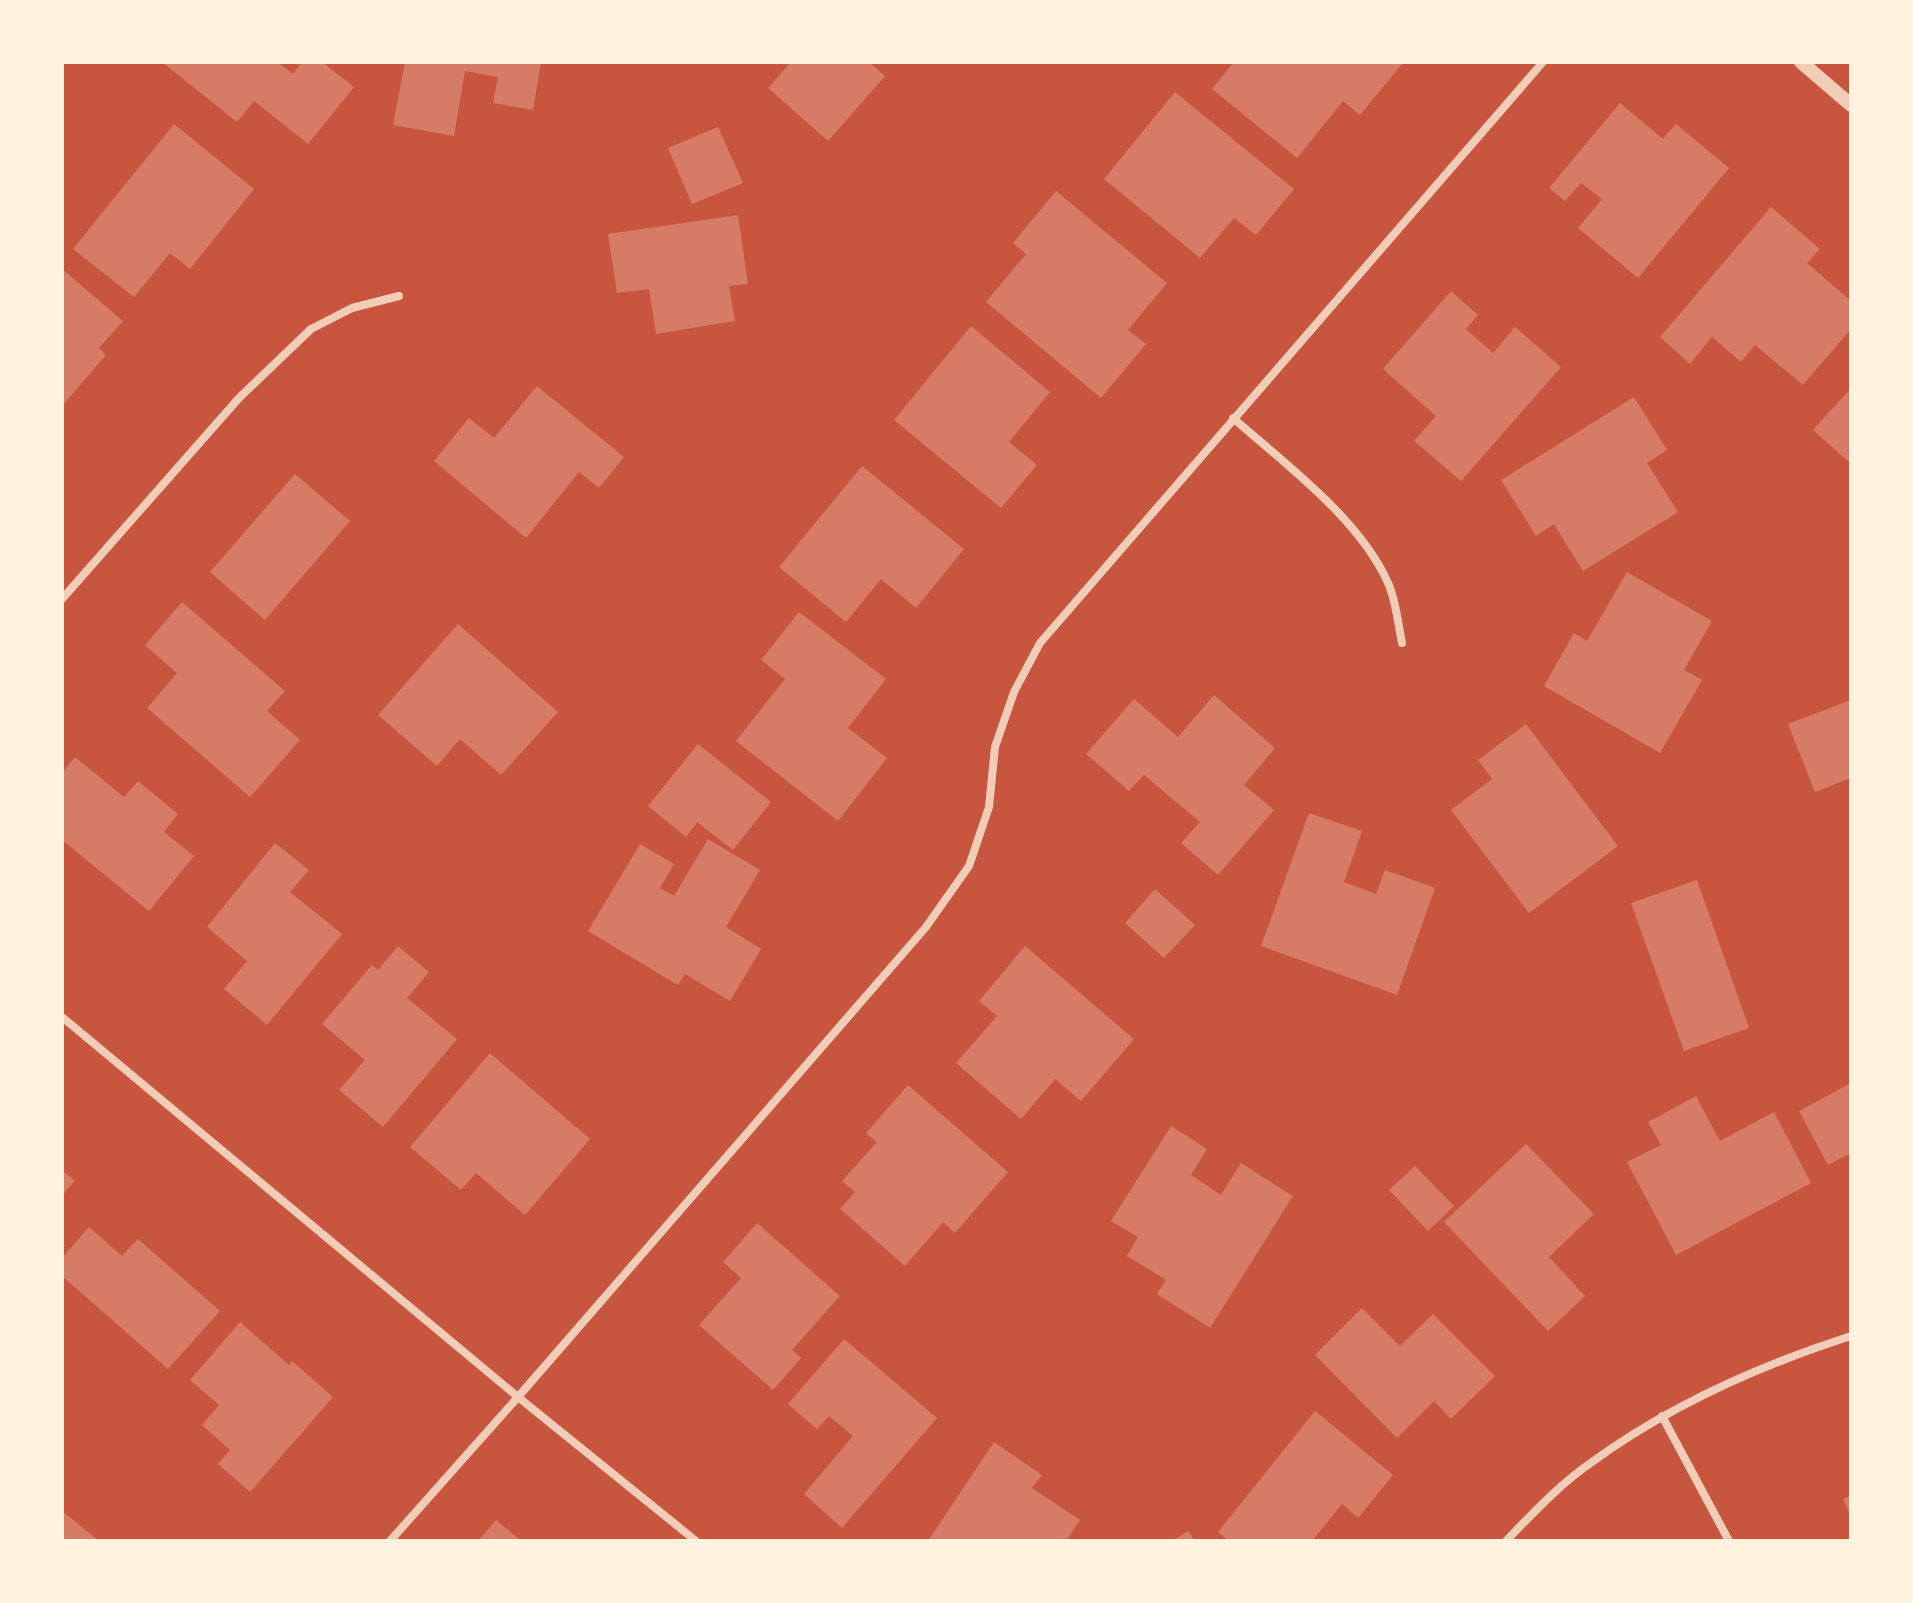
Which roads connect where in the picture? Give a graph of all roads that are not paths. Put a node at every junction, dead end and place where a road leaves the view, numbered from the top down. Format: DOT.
graph roads {
  1 [pos="1543,62"];
  2 [pos="1801,62"];
  3 [pos="1851,105"];
  4 [pos="399,296"];
  5 [pos="1233,418"];
  6 [pos="62,599"];
  7 [pos="1402,643"];
  8 [pos="62,1017"];
  9 [pos="1851,1336"];
  10 [pos="518,1397"];
  11 [pos="1662,1416"];
  12 [pos="390,1541"];
  13 [pos="696,1541"];
  14 [pos="1506,1541"];
  15 [pos="1729,1541"];
  1 -- 5 [label="street"];
  2 -- 3 [label="street"];
  4 -- 6 [label="street"];
  5 -- 7 [label="street"];
  5 -- 10 [label="street"];
  8 -- 10 [label="street"];
  9 -- 11 [label="street"];
  10 -- 12 [label="street"];
  10 -- 13 [label="street"];
  11 -- 14 [label="street"];
  11 -- 15 [label="street"];
}
